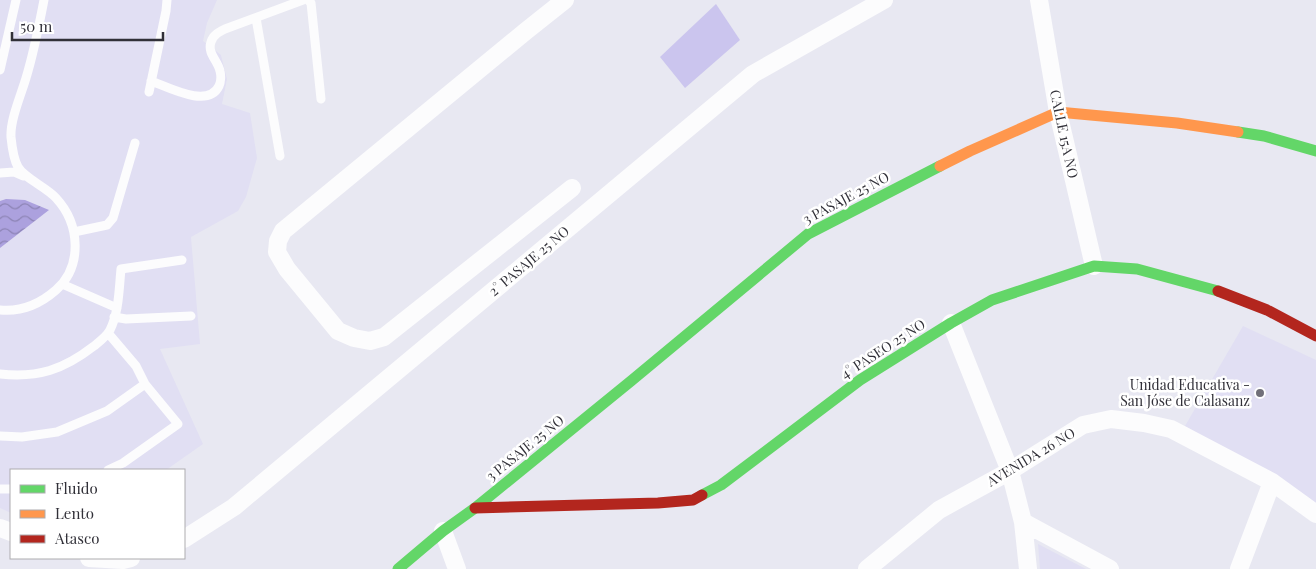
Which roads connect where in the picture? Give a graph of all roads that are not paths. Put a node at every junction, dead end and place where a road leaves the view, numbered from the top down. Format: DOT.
graph roads {
  1 [pos="16,0"];
  2 [pos="44,0"];
  3 [pos="167,0"];
  4 [pos="302,0"];
  5 [pos="308,0"];
  6 [pos="565,0"];
  7 [pos="884,0"];
  8 [pos="1039,0"];
  9 [pos="256,18"];
  10 [pos="0,70"];
  11 [pos="151,81"];
  12 [pos="149,92"];
  13 [pos="321,99"];
  14 [pos="1058,112"];
  15 [pos="135,143"];
  16 [pos="1316,151"];
  17 [pos="280,156"];
  18 [pos="0,172"];
  19 [pos="30,178"];
  20 [pos="572,188"];
  21 [pos="74,232"];
  22 [pos="182,260"];
  23 [pos="1094,266"];
  24 [pos="62,284"];
  25 [pos="117,308"];
  26 [pos="0,310"];
  27 [pos="191,316"];
  28 [pos="114,317"];
  29 [pos="951,323"];
  30 [pos="108,333"];
  31 [pos="1316,336"];
  32 [pos="0,374"];
  33 [pos="145,384"];
  34 [pos="0,436"];
  35 [pos="110,469"];
  36 [pos="1010,471"];
  37 [pos="1272,482"];
  38 [pos="475,508"];
  39 [pos="1316,514"];
  40 [pos="1023,522"];
  41 [pos="442,531"];
  42 [pos="185,538"];
  43 [pos="98,559"];
  44 [pos="126,562"];
  45 [pos="876,566"];
  46 [pos="398,569"];
  47 [pos="457,569"];
  48 [pos="1028,569"];
  49 [pos="1110,569"];
  50 [pos="1239,569"];
  1 -- 10 [label="lane"];
  2 -- 19 [label="lane"];
  3 -- 11 [label="lane"];
  4 -- 9 [label="lane"];
  5 -- 13 [label="lane"];
  6 -- 20 [label="street"];
  7 -- 42 [label="street, 2° PASAJE 25 NO"];
  8 -- 14 [label="street, CALLE 15A NO"];
  9 -- 11 [label="lane"];
  9 -- 17 [label="lane"];
  11 -- 12 [label="lane"];
  14 -- 16 [label="street, 3 PASAJE 25 NO"];
  14 -- 23 [label="street, CALLE 15A NO"];
  14 -- 38 [label="street, 3 PASAJE 25 NO"];
  15 -- 21 [label="lane"];
  18 -- 19 [label="lane"];
  19 -- 21 [label="lane"];
  21 -- 24 [label="lane"];
  22 -- 25 [label="lane"];
  23 -- 29 [label="street, 4° PASEO 25 NO"];
  23 -- 31 [label="street, 4° PASEO 25 NO"];
  24 -- 25 [label="lane"];
  24 -- 26 [label="lane"];
  25 -- 28 [label="lane"];
  27 -- 28 [label="lane"];
  28 -- 30 [label="lane"];
  29 -- 36 [label="street"];
  29 -- 38 [label="street, 4° PASEO 25 NO"];
  30 -- 32 [label="lane"];
  30 -- 33 [label="lane"];
  33 -- 34 [label="lane"];
  33 -- 35 [label="lane"];
  36 -- 37 [label="street, AVENIDA 26 NO"];
  36 -- 40 [label="street"];
  36 -- 45 [label="street, AVENIDA 26 NO"];
  37 -- 39 [label="street, AVENIDA 26 NO"];
  37 -- 50 [label="street"];
  38 -- 41 [label="street, 3 PASAJE 25 NO"];
  40 -- 48 [label="street"];
  40 -- 49 [label="street"];
  41 -- 46 [label="street, 3 PASAJE 25 NO"];
  41 -- 47 [label="street"];
  43 -- 44 [label="street"];
}
